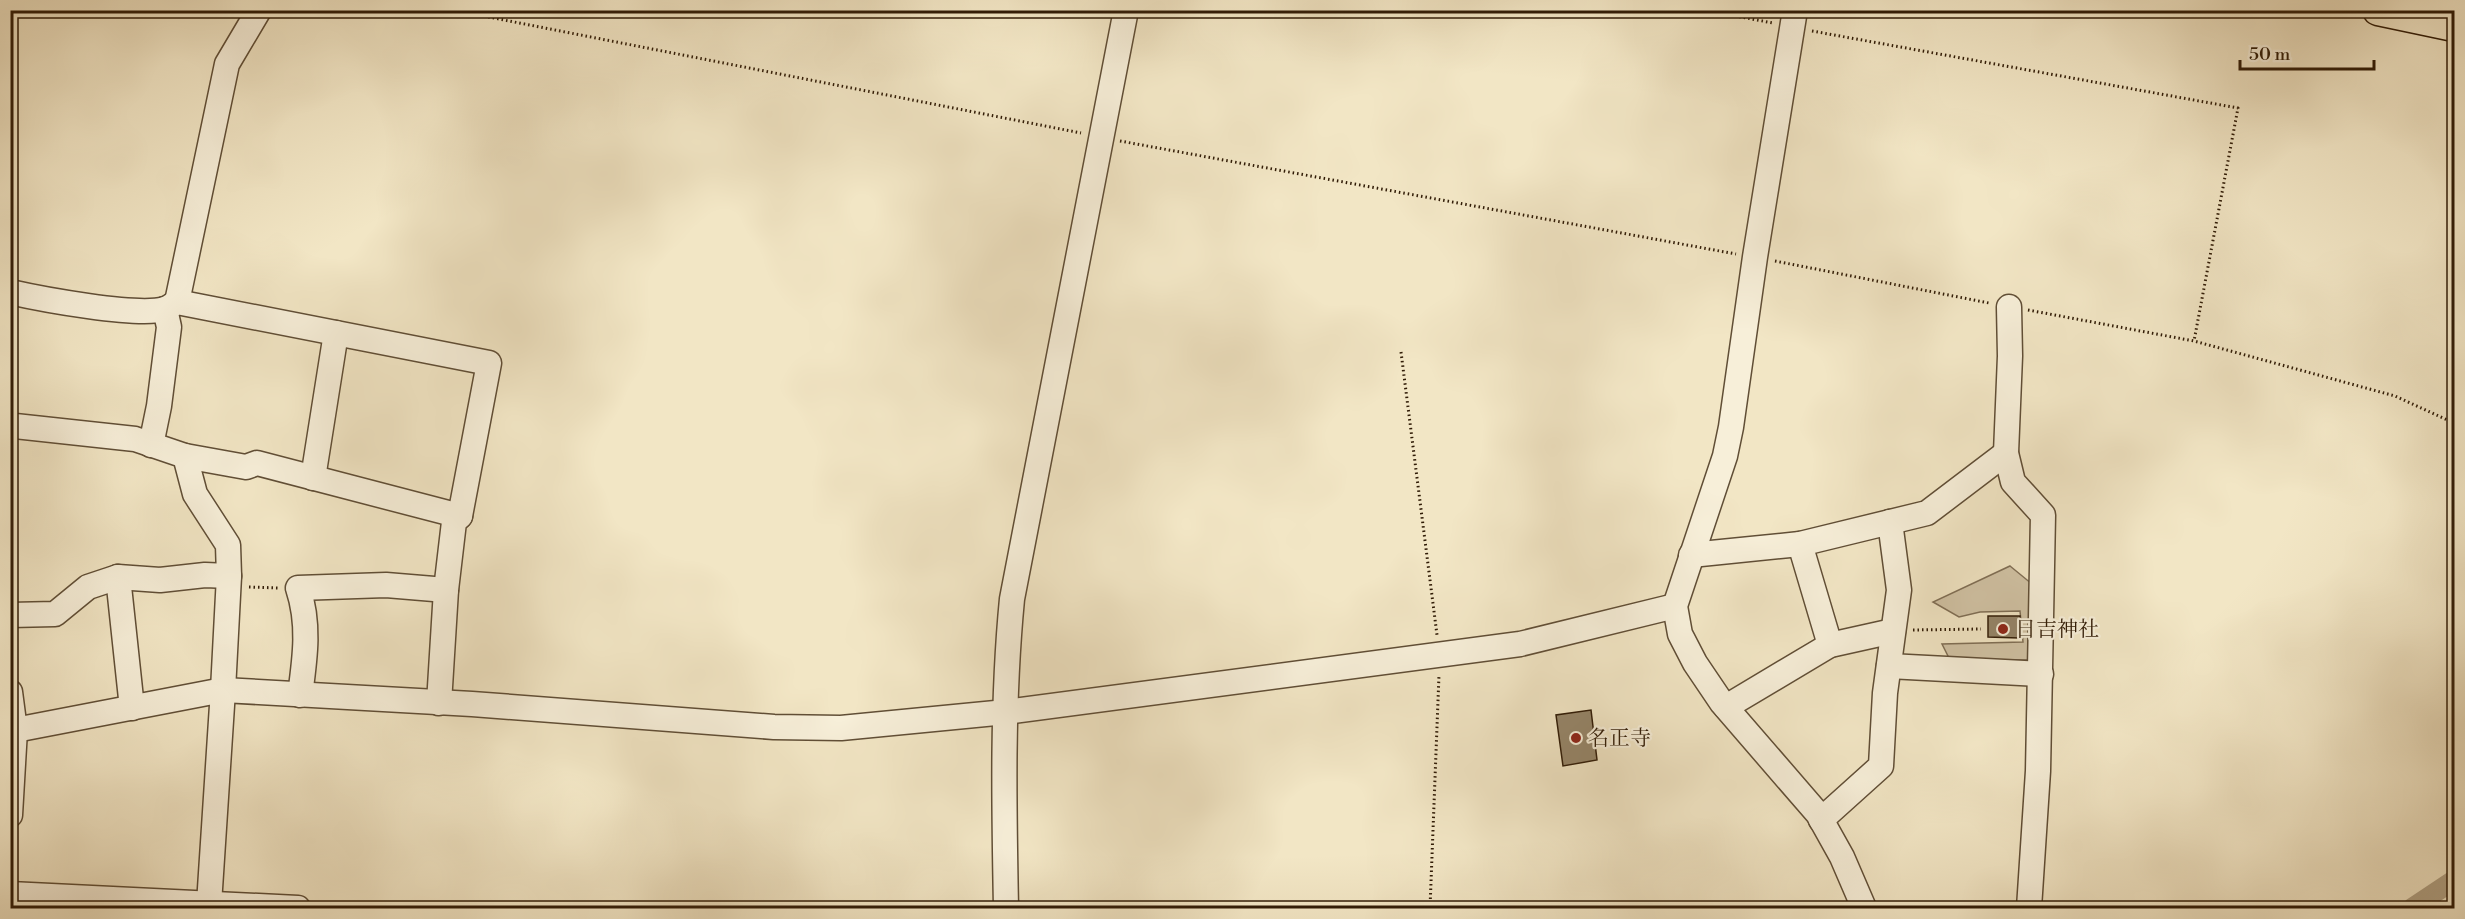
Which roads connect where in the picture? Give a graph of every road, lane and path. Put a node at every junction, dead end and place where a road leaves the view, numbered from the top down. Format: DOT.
graph roads {
  1 [pos="259,10"];
  2 [pos="453,10"];
  3 [pos="1126,10"];
  4 [pos="1704,10"];
  5 [pos="2378,10"];
  6 [pos="1793,19"];
  7 [pos="2454,26"];
  8 [pos="1101,138"];
  9 [pos="1755,257"];
  10 [pos="10,292"];
  11 [pos="171,305"];
  12 [pos="2008,307"];
  13 [pos="336,333"];
  14 [pos="2194,341"];
  15 [pos="1401,351"];
  16 [pos="12,423"];
  17 [pos="2454,423"];
  18 [pos="151,445"];
  19 [pos="2006,453"];
  20 [pos="185,456"];
  21 [pos="313,478"];
  22 [pos="460,516"];
  23 [pos="1890,522"];
  24 [pos="1800,544"];
  25 [pos="1691,555"];
  26 [pos="118,577"];
  27 [pos="229,581"];
  28 [pos="298,588"];
  29 [pos="446,590"];
  30 [pos="1675,606"];
  31 [pos="10,615"];
  32 [pos="1981,629"];
  33 [pos="1893,631"];
  34 [pos="1830,645"];
  35 [pos="1439,654"];
  36 [pos="1889,666"];
  37 [pos="2041,674"];
  38 [pos="223,690"];
  39 [pos="10,692"];
  40 [pos="300,695"];
  41 [pos="439,703"];
  42 [pos="1726,707"];
  43 [pos="132,708"];
  44 [pos="1006,712"];
  45 [pos="13,731"];
  46 [pos="10,815"];
  47 [pos="1821,820"];
  48 [pos="10,894"];
  49 [pos="209,904"];
  50 [pos="298,909"];
  51 [pos="1006,909"];
  52 [pos="1430,909"];
  53 [pos="1864,909"];
  54 [pos="2029,909"];
  1 -- 11 [label="street"];
  2 -- 8 [label="path"];
  3 -- 8 [label="street"];
  4 -- 6 [label="path"];
  5 -- 7 [label="main road"];
  6 -- 9 [label="street"];
  6 -- 14 [label="path"];
  8 -- 9 [label="path"];
  8 -- 44 [label="street"];
  9 -- 12 [label="path"];
  9 -- 25 [label="street"];
  10 -- 11 [label="street"];
  11 -- 13 [label="street"];
  11 -- 18 [label="street"];
  12 -- 14 [label="path"];
  12 -- 19 [label="street"];
  13 -- 21 [label="street"];
  13 -- 22 [label="street"];
  14 -- 17 [label="path"];
  15 -- 35 [label="path"];
  16 -- 18 [label="street"];
  18 -- 20 [label="street"];
  19 -- 23 [label="street"];
  19 -- 37 [label="street"];
  20 -- 21 [label="street"];
  20 -- 27 [label="street"];
  21 -- 22 [label="street"];
  22 -- 29 [label="street"];
  23 -- 24 [label="street"];
  23 -- 33 [label="street"];
  24 -- 25 [label="street"];
  24 -- 34 [label="street"];
  25 -- 30 [label="street"];
  26 -- 27 [label="street"];
  26 -- 31 [label="street"];
  26 -- 43 [label="street"];
  27 -- 28 [label="path"];
  27 -- 38 [label="street"];
  28 -- 29 [label="street"];
  28 -- 40 [label="street"];
  29 -- 41 [label="street"];
  30 -- 35 [label="street"];
  30 -- 42 [label="street"];
  32 -- 33 [label="path"];
  33 -- 34 [label="street"];
  33 -- 36 [label="street"];
  34 -- 42 [label="street"];
  35 -- 44 [label="street"];
  35 -- 52 [label="path"];
  36 -- 37 [label="street"];
  36 -- 47 [label="street"];
  37 -- 54 [label="street"];
  38 -- 40 [label="street"];
  38 -- 43 [label="street"];
  38 -- 49 [label="street"];
  39 -- 45 [label="street"];
  40 -- 41 [label="street"];
  41 -- 44 [label="street"];
  42 -- 47 [label="street"];
  43 -- 45 [label="street"];
  44 -- 51 [label="street"];
  45 -- 46 [label="street"];
  47 -- 53 [label="street"];
  48 -- 49 [label="street"];
  49 -- 50 [label="street"];
}
